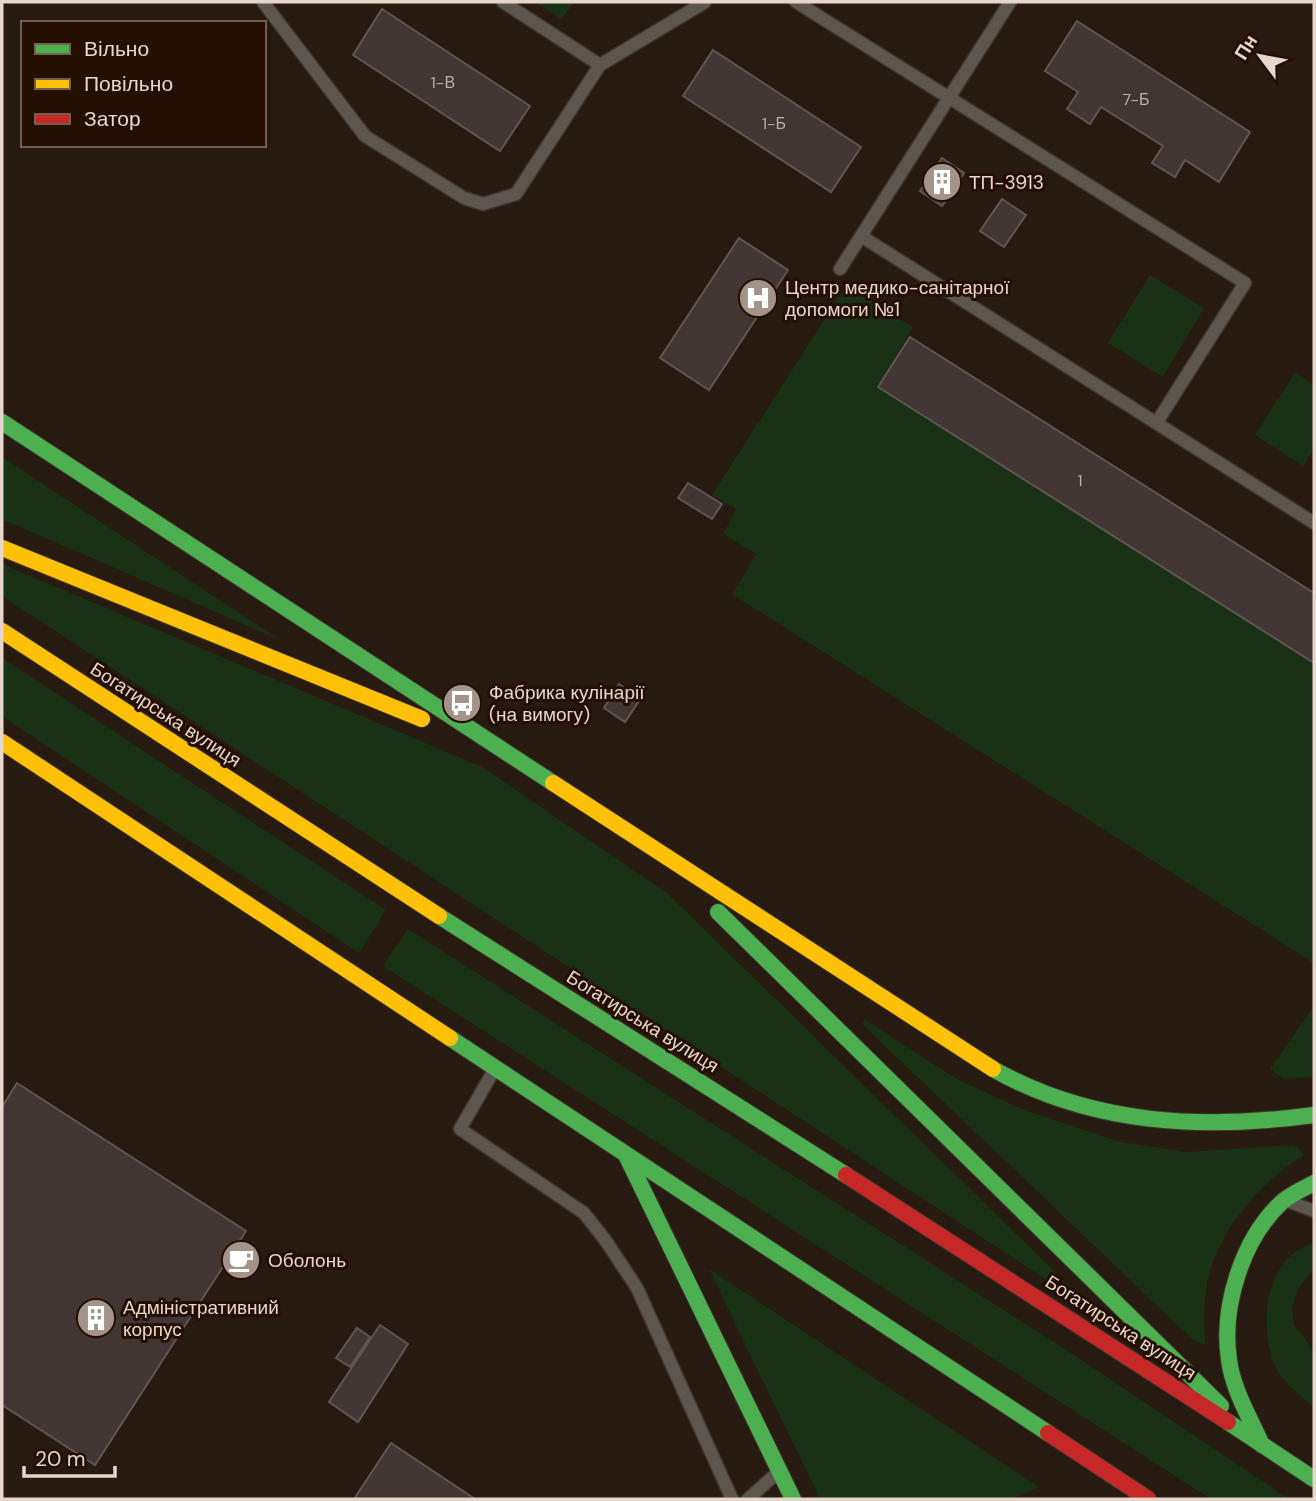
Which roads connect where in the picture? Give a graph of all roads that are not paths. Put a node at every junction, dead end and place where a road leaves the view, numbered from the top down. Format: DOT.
graph roads {
  1 [pos="263,2"];
  2 [pos="503,2"];
  3 [pos="705,2"];
  4 [pos="796,2"];
  5 [pos="1010,2"];
  6 [pos="600,65"];
  7 [pos="949,97"];
  8 [pos="861,236"];
  9 [pos="840,269"];
  10 [pos="2,422"];
  11 [pos="1157,422"];
  12 [pos="1314,523"];
  13 [pos="2,548"];
  14 [pos="2,631"];
  15 [pos="2,742"];
  16 [pos="504,752"];
  17 [pos="662,857"];
  18 [pos="495,1069"];
  19 [pos="1314,1115"];
  20 [pos="627,1157"];
  21 [pos="1314,1183"];
  22 [pos="1283,1200"];
  23 [pos="1314,1211"];
  24 [pos="1262,1446"];
  25 [pos="779,1471"];
  26 [pos="1314,1479"];
  27 [pos="732,1499"];
  28 [pos="748,1499"];
  29 [pos="793,1499"];
  30 [pos="1148,1499"];
  1 -- 6 [label="lane"];
  2 -- 6 [label="lane"];
  3 -- 6 [label="lane"];
  4 -- 7 [label="lane"];
  5 -- 7 [label="lane"];
  7 -- 8 [label="lane"];
  7 -- 11 [label="lane"];
  8 -- 9 [label="lane"];
  8 -- 11 [label="lane"];
  10 -- 16 [label="main road, Богатирська вулиця"];
  11 -- 12 [label="lane"];
  13 -- 16 [label="main road"];
  14 -- 24 [label="main road, Богатирська вулиця"];
  15 -- 18 [label="main road"];
  16 -- 17 [label="main road, Богатирська вулиця"];
  17 -- 19 [label="main road, Богатирська вулиця"];
  17 -- 24 [label="main road, Богатирська вулиця"];
  18 -- 20 [label="main road"];
  18 -- 27 [label="lane"];
  20 -- 25 [label="main road"];
  20 -- 30 [label="main road"];
  21 -- 22 [label="main road"];
  22 -- 23 [label="lane"];
  22 -- 24 [label="main road"];
  24 -- 26 [label="main road, Богатирська вулиця"];
  25 -- 28 [label="lane"];
  25 -- 29 [label="main road"];
}
